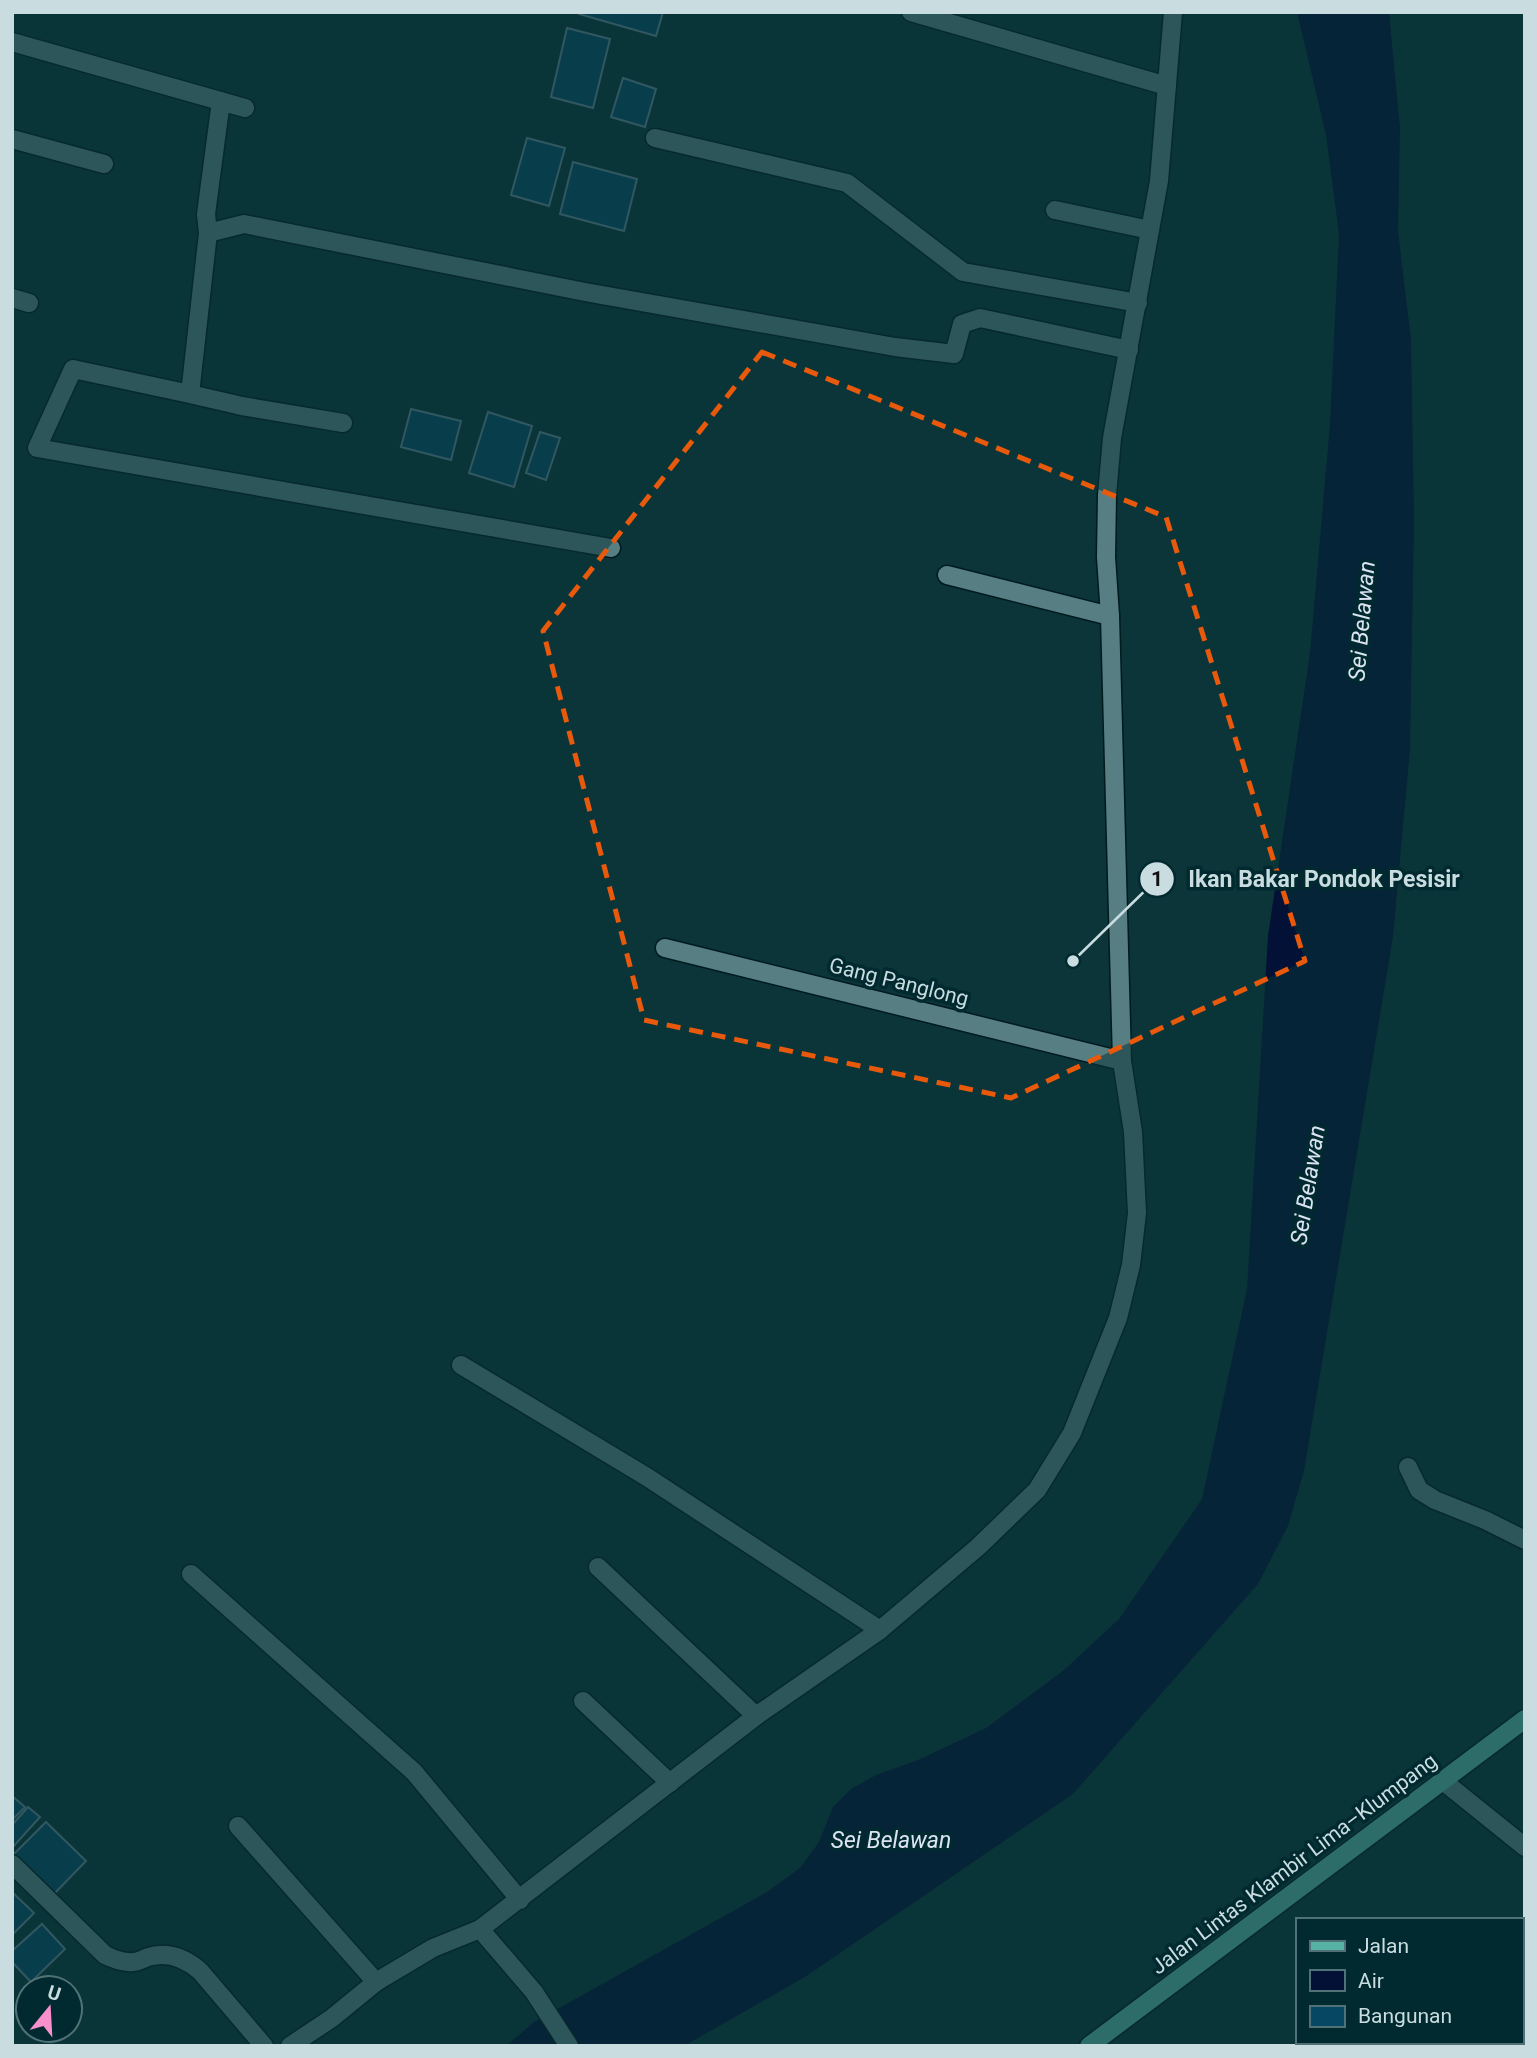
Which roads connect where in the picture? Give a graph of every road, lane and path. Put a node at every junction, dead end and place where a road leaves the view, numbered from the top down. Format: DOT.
graph roads {
  1 [pos="911,12"];
  2 [pos="1169,13"];
  3 [pos="12,42"];
  4 [pos="1167,86"];
  5 [pos="222,101"];
  6 [pos="245,108"];
  7 [pos="655,138"];
  8 [pos="12,139"];
  9 [pos="104,164"];
  10 [pos="1055,210"];
  11 [pos="1150,230"];
  12 [pos="208,233"];
  13 [pos="1138,303"];
  14 [pos="1129,350"];
  15 [pos="190,394"];
  16 [pos="343,423"];
  17 [pos="611,548"];
  18 [pos="947,575"];
  19 [pos="1110,616"];
  20 [pos="665,948"];
  21 [pos="1122,1061"];
  22 [pos="461,1365"];
  23 [pos="1408,1467"];
  24 [pos="1525,1540"];
  25 [pos="598,1567"];
  26 [pos="191,1574"];
  27 [pos="880,1630"];
  28 [pos="583,1701"];
  29 [pos="756,1716"];
  30 [pos="1525,1719"];
  31 [pos="1443,1781"];
  32 [pos="670,1783"];
  33 [pos="238,1826"];
  34 [pos="1525,1847"];
  35 [pos="12,1864"];
  36 [pos="520,1900"];
  37 [pos="480,1929"];
  38 [pos="376,1982"];
  39 [pos="264,2046"];
  40 [pos="290,2046"];
  41 [pos="569,2046"];
  42 [pos="1090,2046"];
  1 -- 4 [label="street"];
  2 -- 4 [label="street"];
  3 -- 5 [label="street"];
  4 -- 11 [label="street"];
  5 -- 6 [label="street"];
  5 -- 12 [label="street"];
  7 -- 13 [label="street"];
  8 -- 9 [label="street"];
  10 -- 11 [label="street"];
  11 -- 13 [label="street"];
  12 -- 14 [label="street"];
  12 -- 15 [label="street"];
  13 -- 14 [label="street"];
  14 -- 19 [label="street"];
  15 -- 16 [label="street"];
  15 -- 17 [label="street"];
  18 -- 19 [label="street"];
  19 -- 21 [label="street"];
  20 -- 21 [label="street, Gang Panglong"];
  21 -- 27 [label="street"];
  22 -- 27 [label="street"];
  23 -- 24 [label="street"];
  25 -- 29 [label="street"];
  26 -- 36 [label="street"];
  27 -- 29 [label="street"];
  28 -- 32 [label="street"];
  29 -- 32 [label="street"];
  30 -- 31 [label="main road, Jalan Lintas Klambir Lima–Klumpang"];
  31 -- 34 [label="street"];
  31 -- 42 [label="main road, Jalan Lintas Klambir Lima–Klumpang"];
  32 -- 36 [label="street"];
  33 -- 38 [label="street"];
  35 -- 39 [label="street"];
  36 -- 37 [label="street"];
  37 -- 38 [label="street"];
  37 -- 41 [label="street"];
  38 -- 40 [label="street"];
}
